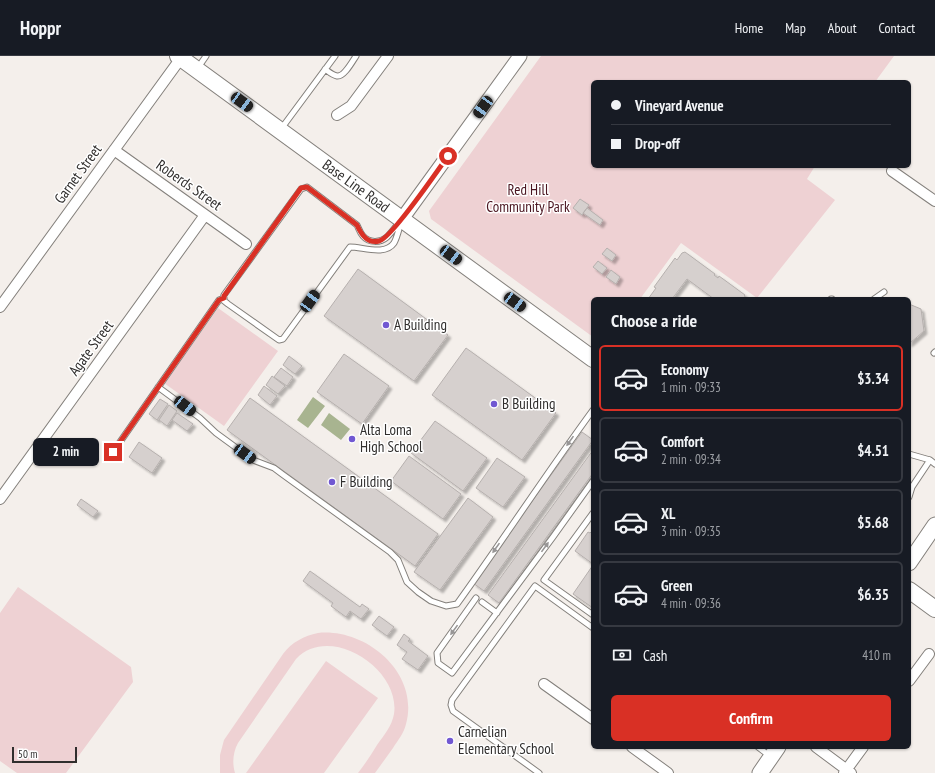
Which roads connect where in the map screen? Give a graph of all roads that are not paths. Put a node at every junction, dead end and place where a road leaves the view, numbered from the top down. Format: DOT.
graph roads {
  1 [pos="206,56"];
  2 [pos="335,56"];
  3 [pos="356,56"];
  4 [pos="388,56"];
  5 [pos="520,56"];
  6 [pos="180,57"];
  7 [pos="196,69"];
  8 [pos="325,69"];
  9 [pos="337,115"];
  10 [pos="280,131"];
  11 [pos="114,150"];
  12 [pos="892,171"];
  13 [pos="935,201"];
  14 [pos="205,215"];
  15 [pos="402,219"];
  16 [pos="246,244"];
  17 [pos="884,292"];
  18 [pos="877,297"];
  19 [pos="224,298"];
  20 [pos="0,307"];
  21 [pos="591,358"];
  22 [pos="158,387"];
  23 [pos="591,413"];
  24 [pos="113,452"];
  25 [pos="911,455"];
  26 [pos="933,462"];
  27 [pos="591,484"];
  28 [pos="911,485"];
  29 [pos="0,499"];
  30 [pos="591,517"];
  31 [pos="935,527"];
  32 [pos="911,560"];
  33 [pos="911,591"];
  34 [pos="476,598"];
  35 [pos="482,602"];
  36 [pos="935,609"];
  37 [pos="497,613"];
  38 [pos="591,614"];
  39 [pos="591,627"];
  40 [pos="928,654"];
  41 [pos="911,678"];
  42 [pos="544,684"];
  43 [pos="591,718"];
  44 [pos="635,749"];
  45 [pos="818,749"];
  46 [pos="861,749"];
  47 [pos="776,750"];
  48 [pos="847,772"];
  49 [pos="539,773"];
  50 [pos="668,773"];
  51 [pos="760,773"];
  1 -- 7 [label="lane"];
  2 -- 8 [label="lane"];
  3 -- 8 [label="lane"];
  4 -- 9 [label="street"];
  5 -- 15 [label="street"];
  6 -- 7 [label="main road, Base Line Road"];
  6 -- 11 [label="street, Garnet Street"];
  7 -- 10 [label="main road, Base Line Road"];
  8 -- 10 [label="lane"];
  10 -- 15 [label="main road, Base Line Road"];
  11 -- 14 [label="street, Roberds Street"];
  11 -- 20 [label="street, Garnet Street"];
  12 -- 13 [label="street"];
  14 -- 16 [label="street, Roberds Street"];
  14 -- 29 [label="street, Agate Street"];
  15 -- 19 [label="lane"];
  15 -- 19 [label="lane"];
  15 -- 21 [label="main road, Base Line Road"];
  17 -- 18 [label="lane"];
  19 -- 22 [label="lane"];
  23 -- 22 [label="lane, one-way"];
  22 -- 24 [label="lane"];
  25 -- 26 [label="lane"];
  26 -- 28 [label="lane"];
  37 -- 27 [label="lane, one-way"];
  30 -- 38 [label="lane"];
  31 -- 32 [label="main road"];
  33 -- 36 [label="main road"];
  34 -- 37 [label="lane, one-way"];
  35 -- 37 [label="lane"];
  39 -- 49 [label="lane"];
  40 -- 41 [label="street"];
  42 -- 43 [label="street"];
  44 -- 50 [label="street"];
  45 -- 48 [label="street"];
  46 -- 48 [label="street"];
  47 -- 51 [label="main road"];
}
